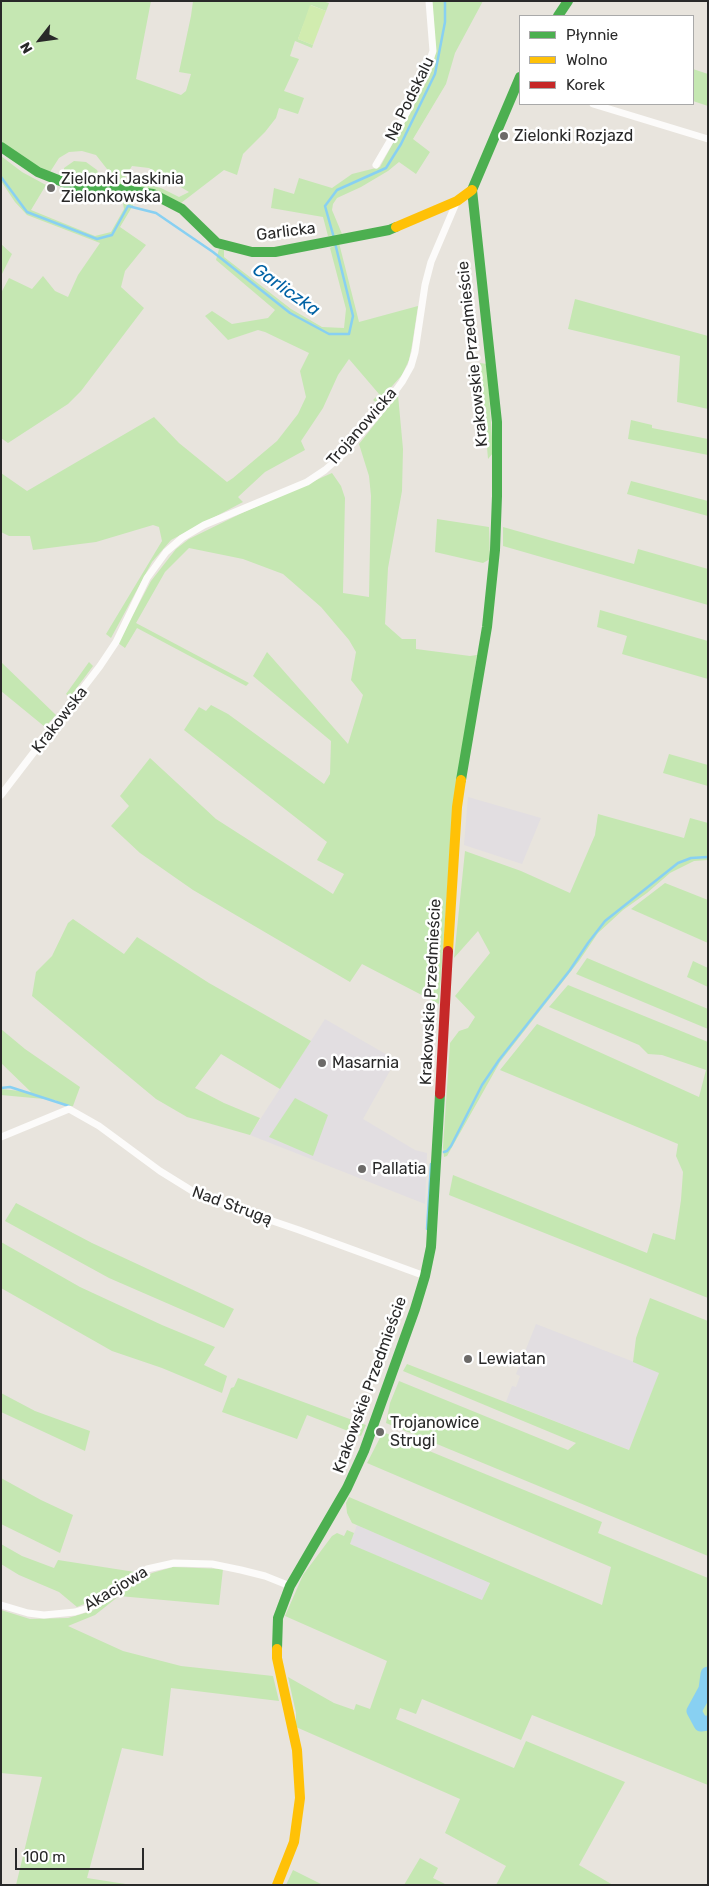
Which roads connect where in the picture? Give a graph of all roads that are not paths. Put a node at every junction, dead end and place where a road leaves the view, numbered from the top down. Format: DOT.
graph roads {
  1 [pos="429,1"];
  2 [pos="568,1"];
  3 [pos="559,15"];
  4 [pos="519,80"];
  5 [pos="596,105"];
  6 [pos="708,139"];
  7 [pos="1,147"];
  8 [pos="376,165"];
  9 [pos="472,190"];
  10 [pos="457,201"];
  11 [pos="116,642"];
  12 [pos="1,795"];
  13 [pos="1,1137"];
  14 [pos="425,1276"];
  15 [pos="290,1586"];
  16 [pos="1,1605"];
  17 [pos="278,1885"];
  1 -- 8 [label="street, Na Podskalu"];
  2 -- 3 [label="main road"];
  4 -- 9 [label="main road, Krakowskie Przedmieście"];
  5 -- 6 [label="street"];
  7 -- 10 [label="main road, Garlicka"];
  9 -- 10 [label="main road, Garlicka"];
  9 -- 14 [label="main road, Krakowskie Przedmieście"];
  10 -- 11 [label="street, Trojanowicka"];
  11 -- 12 [label="street, Krakowska"];
  13 -- 14 [label="street, Nad Strugą"];
  14 -- 15 [label="main road, Krakowskie Przedmieście"];
  15 -- 16 [label="street, Akacjowa"];
  15 -- 17 [label="main road, Krakowskie Przedmieście"];
}
